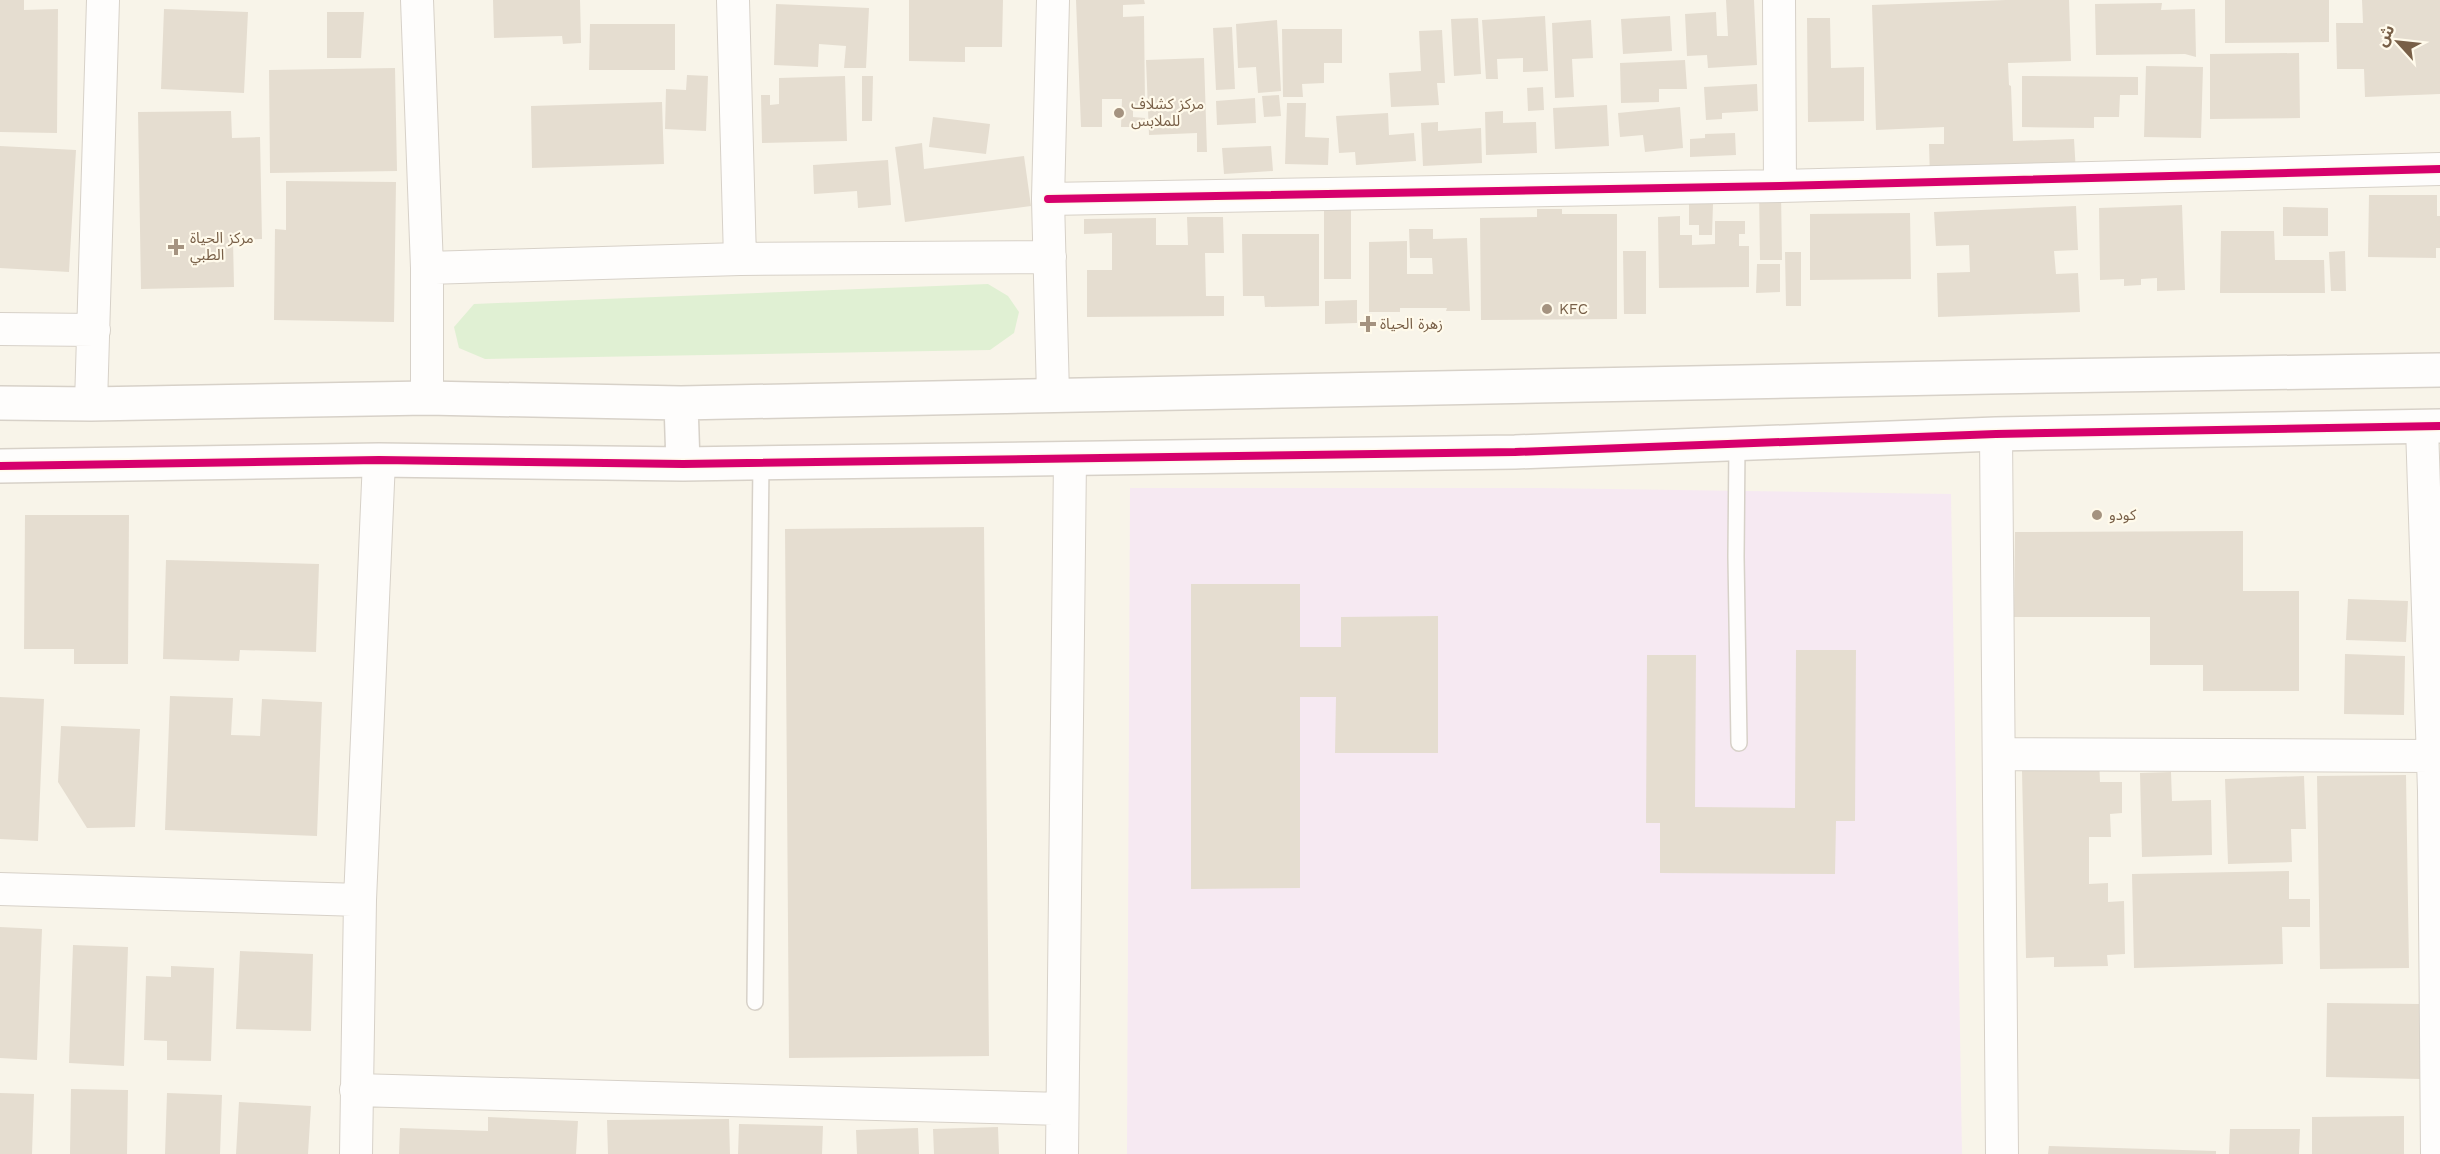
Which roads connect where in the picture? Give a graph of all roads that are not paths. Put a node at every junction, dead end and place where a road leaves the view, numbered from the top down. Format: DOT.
graph roads {
  1 [pos="112,0"];
  2 [pos="417,0"];
  3 [pos="733,0"];
  4 [pos="1053,0"];
  5 [pos="1779,0"];
  6 [pos="2440,170"];
  7 [pos="1780,186"];
  8 [pos="1048,199"];
  9 [pos="1050,257"];
  10 [pos="740,259"];
  11 [pos="427,268"];
  12 [pos="0,329"];
  13 [pos="94,330"];
  14 [pos="2440,370"];
  15 [pos="1053,395"];
  16 [pos="427,398"];
  17 [pos="0,403"];
  18 [pos="91,404"];
  19 [pos="681,404"];
  20 [pos="2431,426"];
  21 [pos="1996,434"];
  22 [pos="1737,444"];
  23 [pos="1070,459"];
  24 [pos="379,460"];
  25 [pos="761,463"];
  26 [pos="682,464"];
  27 [pos="0,466"];
  28 [pos="2434,629"];
  29 [pos="1739,743"];
  30 [pos="1999,754"];
  31 [pos="2432,756"];
  32 [pos="2437,791"];
  33 [pos="0,889"];
  34 [pos="360,900"];
  35 [pos="2438,978"];
  36 [pos="755,1002"];
  37 [pos="356,1090"];
  38 [pos="1062,1109"];
  39 [pos="2438,1144"];
  40 [pos="356,1154"];
  41 [pos="1062,1154"];
  42 [pos="2002,1154"];
  1 -- 13 [label="street"];
  2 -- 11 [label="street"];
  3 -- 10 [label="street"];
  4 -- 8 [label="street"];
  5 -- 7 [label="street"];
  6 -- 7 [label="street"];
  7 -- 8 [label="street"];
  8 -- 9 [label="street"];
  9 -- 10 [label="street"];
  9 -- 15 [label="street"];
  10 -- 11 [label="street"];
  11 -- 16 [label="street"];
  12 -- 13 [label="street"];
  13 -- 18 [label="street"];
  14 -- 15 [label="street"];
  15 -- 19 [label="street"];
  16 -- 18 [label="street"];
  16 -- 19 [label="street"];
  17 -- 18 [label="street"];
  19 -- 26 [label="street"];
  20 -- 21 [label="street"];
  20 -- 28 [label="street"];
  21 -- 22 [label="street"];
  21 -- 30 [label="street"];
  22 -- 23 [label="street"];
  22 -- 29 [label="lane"];
  23 -- 25 [label="street"];
  23 -- 38 [label="street"];
  24 -- 26 [label="street"];
  24 -- 27 [label="street"];
  24 -- 34 [label="street"];
  25 -- 26 [label="street"];
  25 -- 36 [label="lane"];
  28 -- 31 [label="street"];
  30 -- 31 [label="street"];
  30 -- 42 [label="street"];
  31 -- 32 [label="street"];
  32 -- 35 [label="street"];
  33 -- 34 [label="street"];
  34 -- 37 [label="street"];
  35 -- 39 [label="street"];
  37 -- 38 [label="street"];
  37 -- 40 [label="street"];
  38 -- 41 [label="street"];
}
